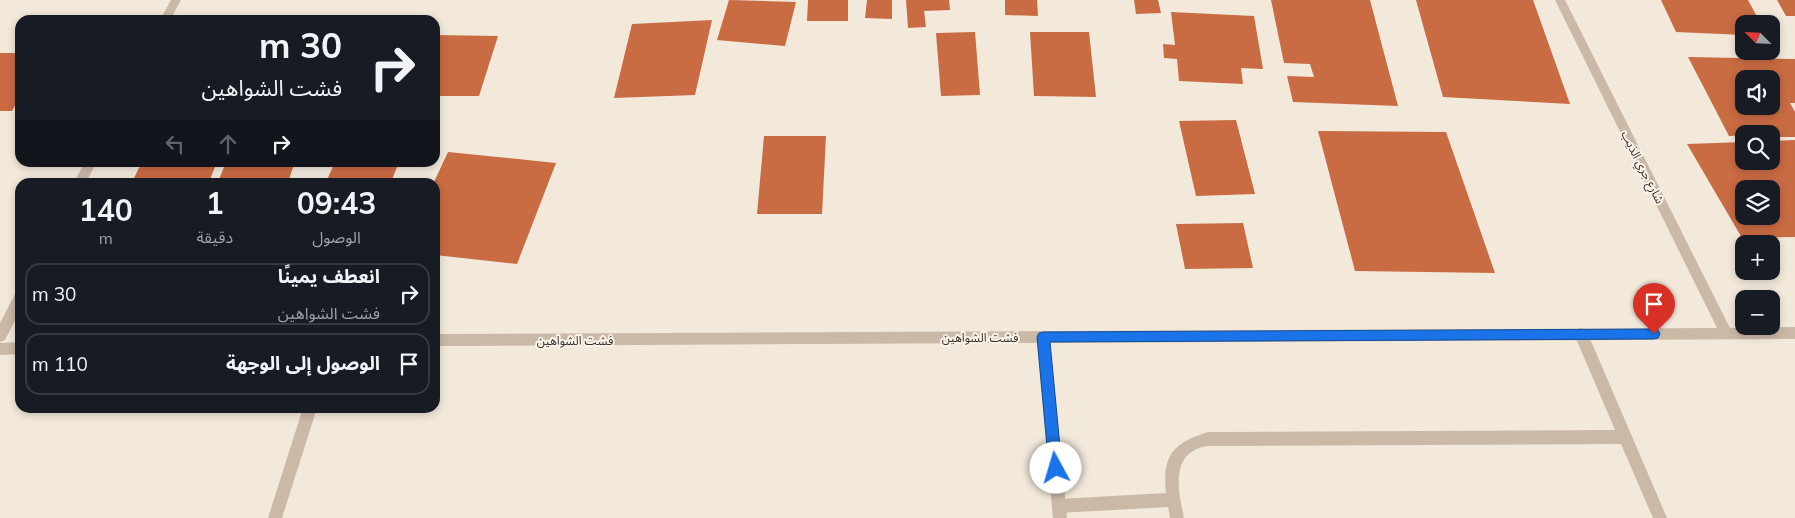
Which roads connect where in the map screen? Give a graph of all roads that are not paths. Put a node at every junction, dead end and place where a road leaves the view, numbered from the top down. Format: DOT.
graph roads {
  1 [pos="176,0"];
  2 [pos="1560,0"];
  3 [pos="168,15"];
  4 [pos="88,167"];
  5 [pos="82,178"];
  6 [pos="15,308"];
  7 [pos="1795,333"];
  8 [pos="1581,334"];
  9 [pos="1727,334"];
  10 [pos="0,336"];
  11 [pos="1043,337"];
  12 [pos="440,340"];
  13 [pos="15,348"];
  14 [pos="0,349"];
  15 [pos="308,413"];
  16 [pos="1625,437"];
  17 [pos="1174,500"];
  18 [pos="1060,512"];
  19 [pos="275,518"];
  20 [pos="1177,518"];
  21 [pos="1660,518"];
  1 -- 3 [label="street"];
  2 -- 9 [label="street, شارع جري الذيب"];
  4 -- 5 [label="street"];
  6 -- 10 [label="street"];
  7 -- 9 [label="street, فشت الشواهين"];
  8 -- 9 [label="street, فشت الشواهين"];
  8 -- 11 [label="street, فشت الشواهين"];
  8 -- 16 [label="street"];
  11 -- 12 [label="street, فشت الشواهين"];
  11 -- 18 [label="street"];
  13 -- 14 [label="street"];
  15 -- 19 [label="street"];
  16 -- 17 [label="street"];
  16 -- 21 [label="street"];
  17 -- 18 [label="street"];
  17 -- 20 [label="street"];
}
